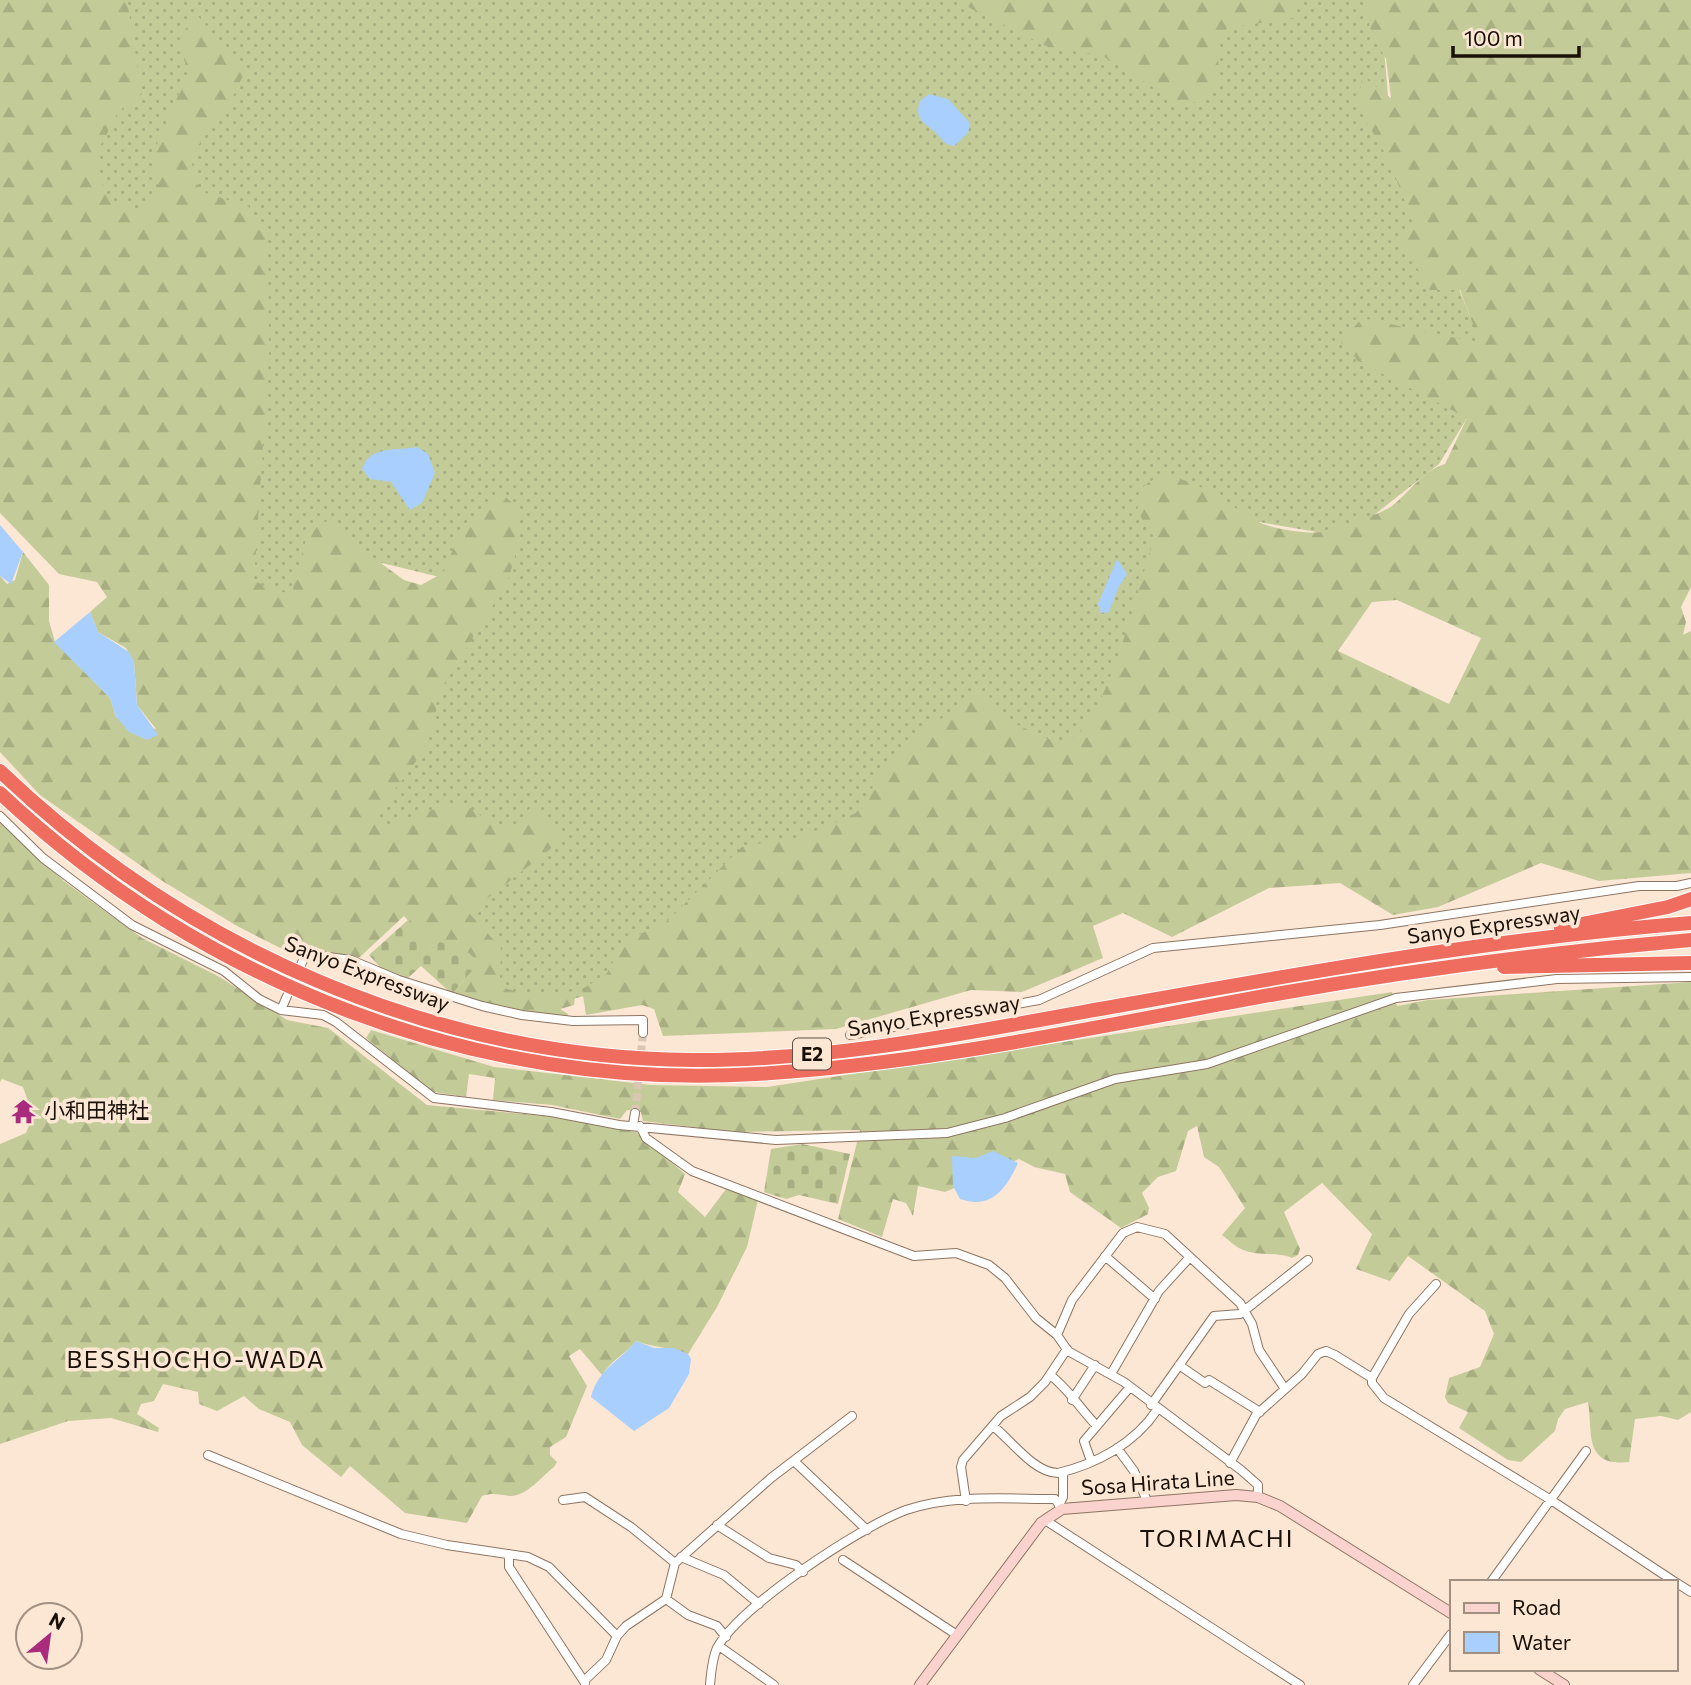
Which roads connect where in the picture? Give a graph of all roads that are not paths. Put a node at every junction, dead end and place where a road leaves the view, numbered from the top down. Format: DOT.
graph roads {
  1 [pos="0,771"];
  2 [pos="0,793"];
  3 [pos="0,816"];
  4 [pos="1691,883"];
  5 [pos="1691,899"];
  6 [pos="1691,923"];
  7 [pos="1691,940"];
  8 [pos="1391,960"];
  9 [pos="1474,963"];
  10 [pos="1691,963"];
  11 [pos="300,967"];
  12 [pos="1691,977"];
  13 [pos="287,996"];
  14 [pos="281,1010"];
  15 [pos="643,1032"];
  16 [pos="850,1035"];
  17 [pos="635,1113"];
  18 [pos="636,1125"];
  19 [pos="1105,1256"];
  20 [pos="1191,1257"];
  21 [pos="1308,1260"];
  22 [pos="1436,1284"];
  23 [pos="1155,1298"];
  24 [pos="1244,1312"];
  25 [pos="1057,1335"];
  26 [pos="1067,1349"];
  27 [pos="1095,1365"];
  28 [pos="1179,1365"];
  29 [pos="1111,1374"];
  30 [pos="1050,1376"];
  31 [pos="1373,1378"];
  32 [pos="1130,1387"];
  33 [pos="1285,1389"];
  34 [pos="1072,1400"];
  35 [pos="1154,1408"];
  36 [pos="1260,1412"];
  37 [pos="852,1416"];
  38 [pos="993,1426"];
  39 [pos="1097,1426"];
  40 [pos="1118,1448"];
  41 [pos="1586,1451"];
  42 [pos="208,1455"];
  43 [pos="794,1461"];
  44 [pos="1091,1461"];
  45 [pos="1230,1463"];
  46 [pos="1063,1472"];
  47 [pos="1258,1497"];
  48 [pos="563,1500"];
  49 [pos="1551,1500"];
  50 [pos="966,1501"];
  51 [pos="1148,1503"];
  52 [pos="1061,1507"];
  53 [pos="1045,1520"];
  54 [pos="717,1525"];
  55 [pos="867,1530"];
  56 [pos="509,1555"];
  57 [pos="678,1560"];
  58 [pos="843,1560"];
  59 [pos="803,1572"];
  60 [pos="1491,1580"];
  61 [pos="1672,1580"];
  62 [pos="666,1599"];
  63 [pos="759,1604"];
  64 [pos="1450,1612"];
  65 [pos="957,1635"];
  66 [pos="1450,1635"];
  67 [pos="617,1636"];
  68 [pos="726,1637"];
  69 [pos="719,1646"];
  70 [pos="1542,1671"];
  71 [pos="585,1683"];
  72 [pos="710,1685"];
  73 [pos="774,1685"];
  74 [pos="920,1685"];
  75 [pos="1300,1685"];
  76 [pos="1413,1685"];
  77 [pos="1563,1685"];
  1 -- 8 [label="highway, Sanyo Expressway / E2"];
  2 -- 9 [label="highway, Sanyo Expressway / E2"];
  3 -- 14 [label="street"];
  4 -- 16 [label="street"];
  5 -- 8 [label="highway"];
  6 -- 8 [label="highway, Sanyo Expressway / E2"];
  7 -- 9 [label="highway, Sanyo Expressway / E2"];
  9 -- 10 [label="highway"];
  11 -- 15 [label="street"];
  12 -- 18 [label="street"];
  13 -- 14 [label="street"];
  14 -- 18 [label="street"];
  17 -- 18 [label="street"];
  18 -- 25 [label="street"];
  19 -- 20 [label="street"];
  19 -- 23 [label="street"];
  19 -- 25 [label="street"];
  20 -- 23 [label="street"];
  20 -- 24 [label="street"];
  21 -- 24 [label="street"];
  22 -- 31 [label="street"];
  23 -- 29 [label="street"];
  24 -- 28 [label="street"];
  24 -- 33 [label="street"];
  25 -- 26 [label="street"];
  26 -- 27 [label="street"];
  26 -- 30 [label="street"];
  27 -- 29 [label="street"];
  27 -- 34 [label="street"];
  28 -- 35 [label="street"];
  28 -- 36 [label="street"];
  29 -- 32 [label="street"];
  30 -- 34 [label="street"];
  30 -- 38 [label="street"];
  31 -- 33 [label="street"];
  31 -- 49 [label="street"];
  32 -- 35 [label="street"];
  32 -- 39 [label="street"];
  33 -- 36 [label="street"];
  34 -- 39 [label="street"];
  35 -- 40 [label="street"];
  35 -- 45 [label="street"];
  36 -- 45 [label="street"];
  37 -- 43 [label="street"];
  38 -- 46 [label="street"];
  38 -- 50 [label="street"];
  39 -- 44 [label="street"];
  40 -- 44 [label="street"];
  40 -- 51 [label="street"];
  41 -- 49 [label="street"];
  42 -- 56 [label="street"];
  43 -- 54 [label="street"];
  43 -- 55 [label="street"];
  44 -- 46 [label="street"];
  45 -- 47 [label="street"];
  46 -- 52 [label="street"];
  47 -- 51 [label="main road, Sosa Hirata Line"];
  47 -- 64 [label="main road, Sosa Hirata Line"];
  48 -- 57 [label="street"];
  49 -- 60 [label="street"];
  49 -- 61 [label="street"];
  50 -- 52 [label="street"];
  50 -- 55 [label="street"];
  51 -- 52 [label="main road, Sosa Hirata Line"];
  52 -- 53 [label="main road, Sosa Hirata Line"];
  53 -- 65 [label="main road, Sosa Hirata Line"];
  53 -- 75 [label="street"];
  54 -- 57 [label="street"];
  54 -- 59 [label="street"];
  55 -- 59 [label="street"];
  56 -- 67 [label="street"];
  56 -- 71 [label="street"];
  57 -- 62 [label="street"];
  57 -- 63 [label="street"];
  58 -- 65 [label="street"];
  59 -- 63 [label="street"];
  62 -- 67 [label="street"];
  62 -- 68 [label="street"];
  63 -- 68 [label="street"];
  65 -- 74 [label="main road, Sosa Hirata Line"];
  66 -- 76 [label="street"];
  67 -- 71 [label="street"];
  68 -- 69 [label="street"];
  69 -- 72 [label="street"];
  69 -- 73 [label="street"];
  70 -- 77 [label="main road"];
}
